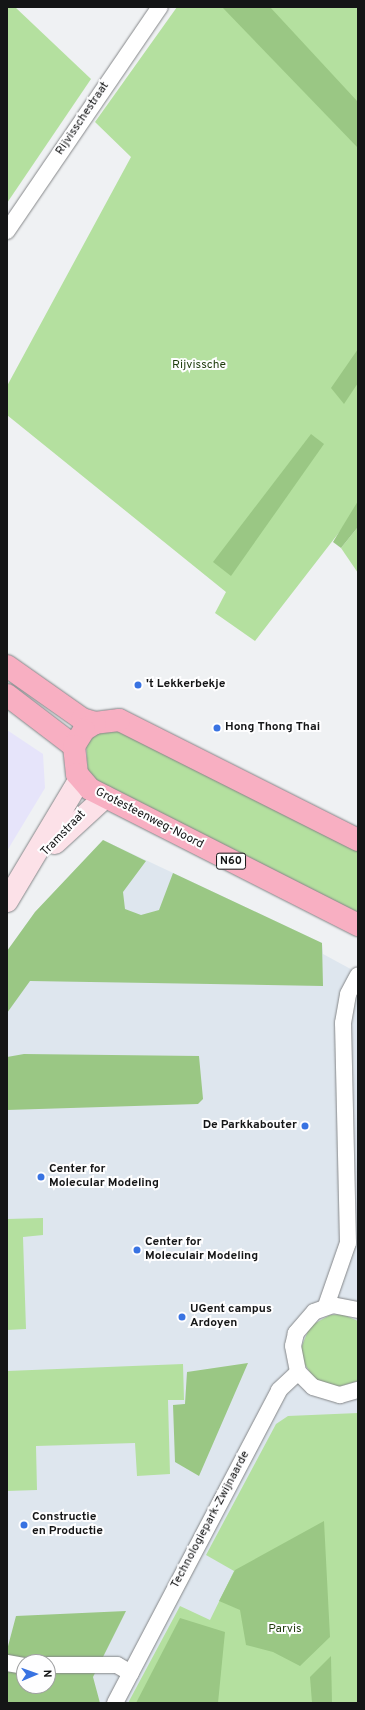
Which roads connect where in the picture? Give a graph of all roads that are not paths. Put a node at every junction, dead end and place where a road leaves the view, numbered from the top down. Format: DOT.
graph roads {
  1 [pos="160,7"];
  2 [pos="7,231"];
  3 [pos="7,666"];
  4 [pos="7,695"];
  5 [pos="95,723"];
  6 [pos="74,746"];
  7 [pos="80,779"];
  8 [pos="105,797"];
  9 [pos="358,840"];
  10 [pos="25,874"];
  11 [pos="7,901"];
  12 [pos="358,925"];
  13 [pos="358,975"];
  14 [pos="346,1129"];
  15 [pos="358,1153"];
  16 [pos="358,1209"];
  17 [pos="349,1229"];
  18 [pos="326,1306"];
  19 [pos="358,1310"];
  20 [pos="298,1372"];
  21 [pos="358,1390"];
  22 [pos="56,1665"];
  23 [pos="131,1673"];
  24 [pos="115,1703"];
  1 -- 2 [label="street, Rijvisschestraat"];
  3 -- 5 [label="highway"];
  4 -- 6 [label="highway"];
  5 -- 6 [label="highway"];
  5 -- 9 [label="highway"];
  6 -- 7 [label="highway"];
  7 -- 8 [label="highway, Grotesteenweg-Noord / N60"];
  7 -- 10 [label="main road, Tramstraat"];
  8 -- 10 [label="main road, Tramstraat"];
  8 -- 12 [label="highway, Grotesteenweg-Noord / N60"];
  10 -- 11 [label="main road, Tramstraat"];
  13 -- 14 [label="street"];
  14 -- 15 [label="street"];
  14 -- 17 [label="street"];
  16 -- 17 [label="street"];
  17 -- 18 [label="street"];
  18 -- 19 [label="street"];
  18 -- 20 [label="street"];
  20 -- 21 [label="street"];
  20 -- 23 [label="street, Technologiepark-Zwijnaarde"];
  22 -- 23 [label="street"];
  23 -- 24 [label="street, Technologiepark-Zwijnaarde"];
}
